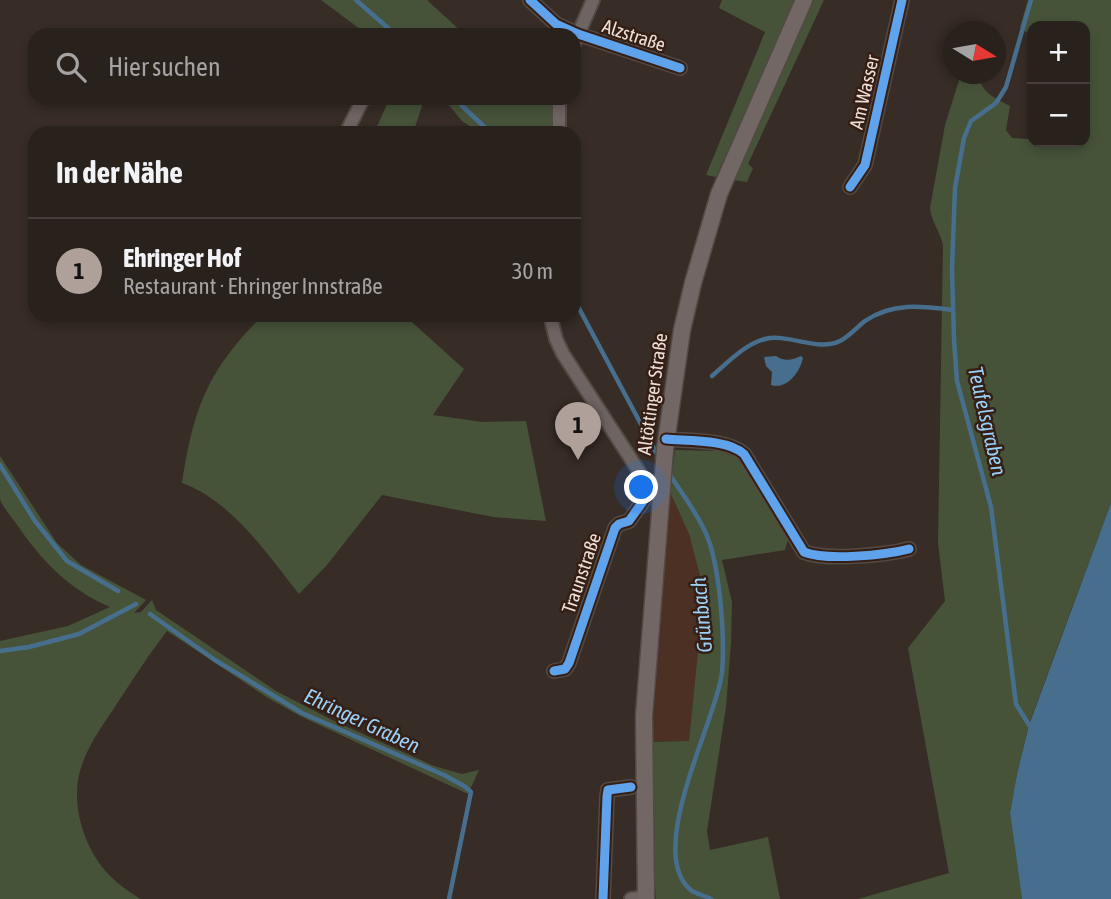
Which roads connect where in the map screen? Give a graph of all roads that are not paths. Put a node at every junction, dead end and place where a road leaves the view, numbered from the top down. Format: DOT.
graph roads {
  1 [pos="530,0"];
  2 [pos="593,0"];
  3 [pos="803,0"];
  4 [pos="902,0"];
  5 [pos="561,28"];
  6 [pos="581,28"];
  7 [pos="581,40"];
  8 [pos="680,68"];
  9 [pos="360,105"];
  10 [pos="559,105"];
  11 [pos="350,126"];
  12 [pos="559,126"];
  13 [pos="850,187"];
  14 [pos="551,322"];
  15 [pos="665,444"];
  16 [pos="658,489"];
  17 [pos="909,549"];
  18 [pos="554,671"];
  19 [pos="631,787"];
  20 [pos="641,898"];
  21 [pos="603,899"];
  1 -- 5 [label="street, Alzstraße"];
  2 -- 6 [label="street"];
  3 -- 15 [label="main road, Altöttinger Straße"];
  4 -- 13 [label="street, Am Wasser"];
  7 -- 8 [label="street, Alzstraße"];
  9 -- 11 [label="street"];
  10 -- 12 [label="street"];
  14 -- 16 [label="street"];
  15 -- 16 [label="main road, Altöttinger Straße"];
  15 -- 17 [label="street"];
  16 -- 18 [label="street, Traunstraße"];
  16 -- 20 [label="main road, Altöttinger Straße"];
  19 -- 21 [label="street"];
}
